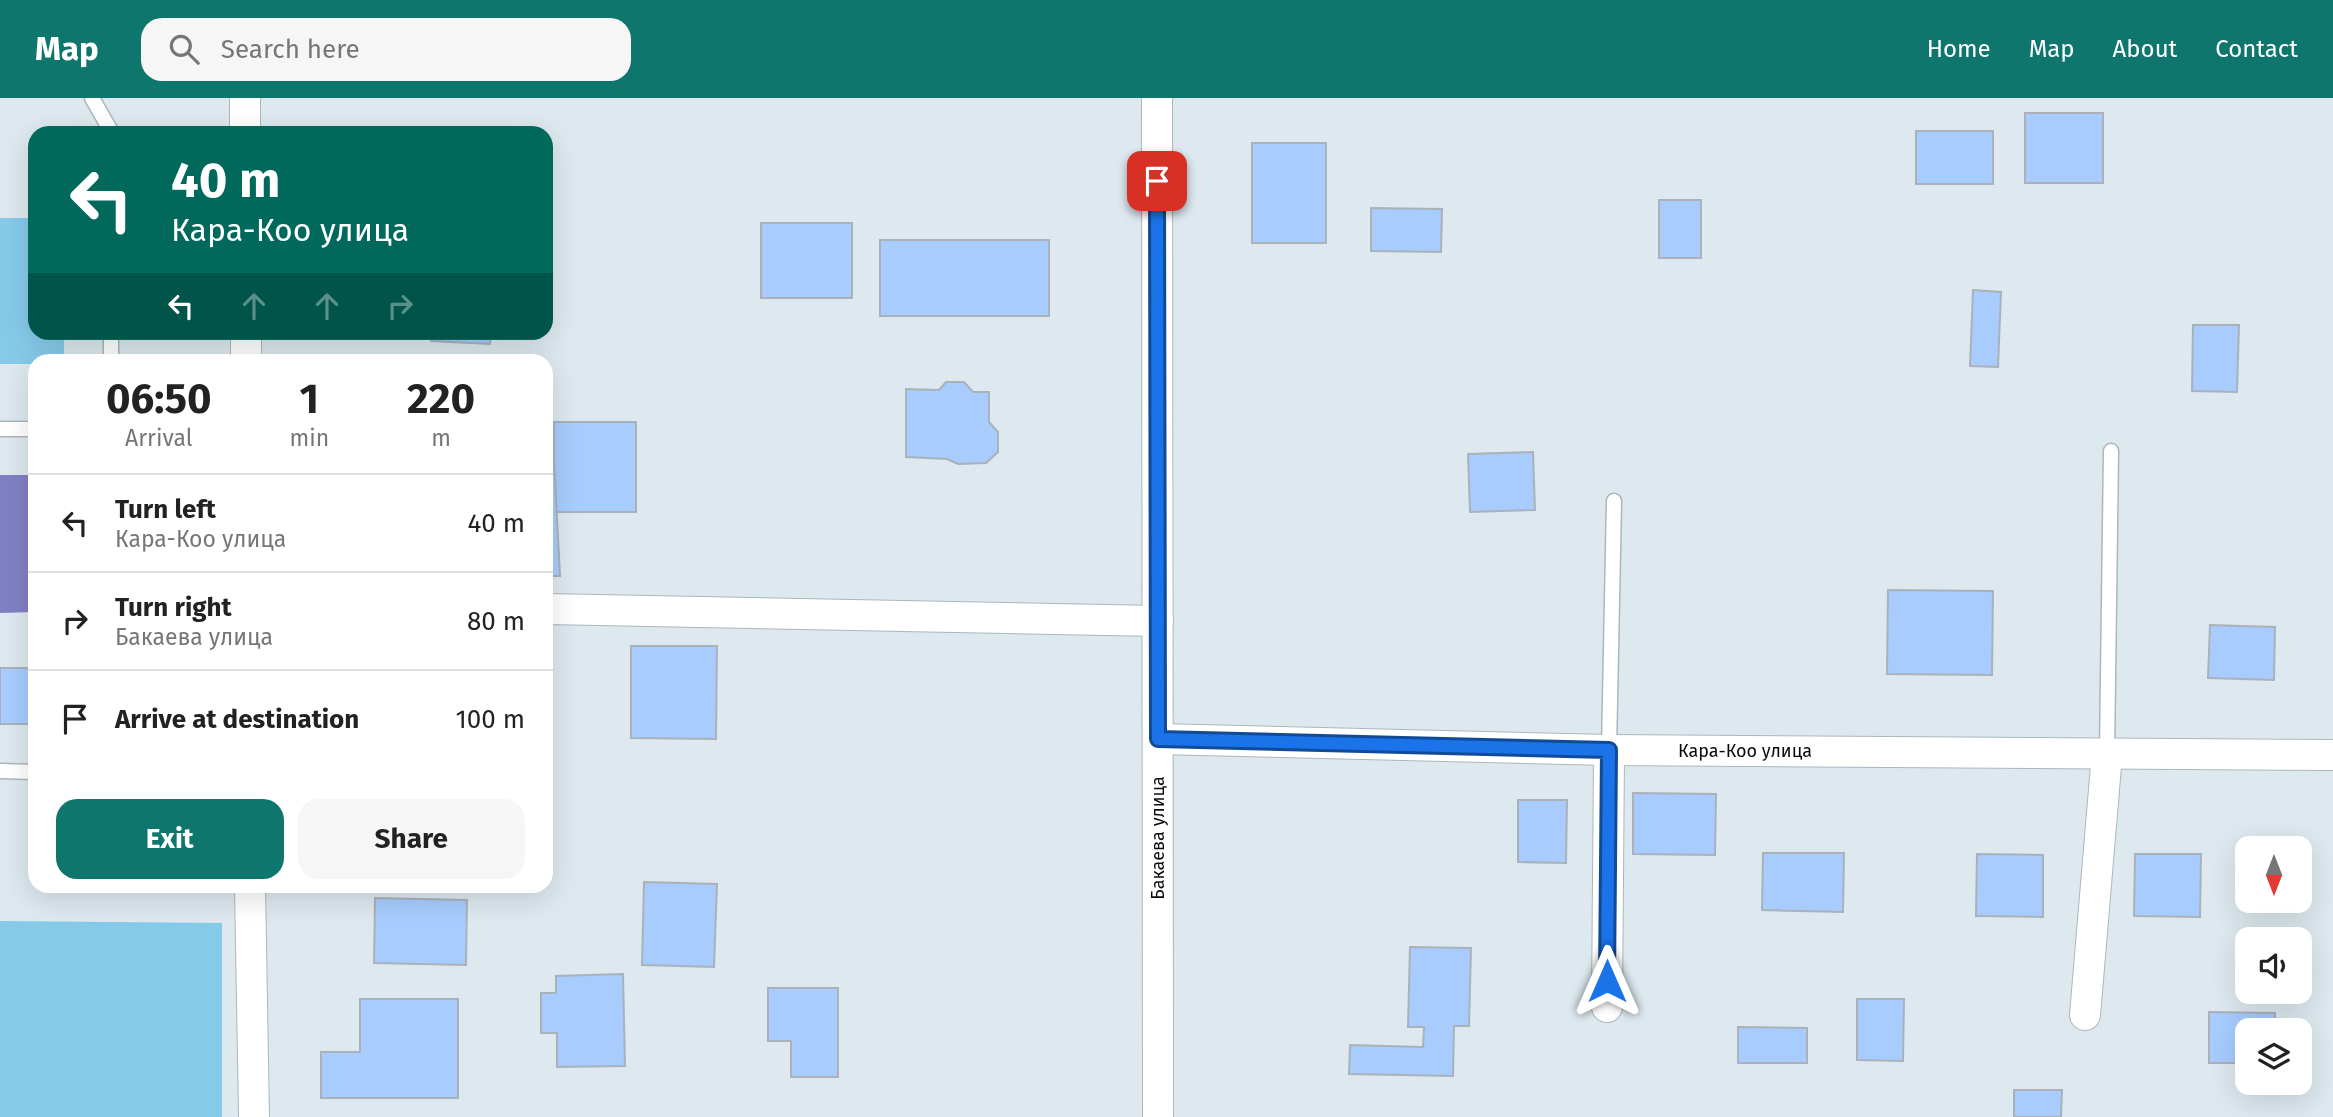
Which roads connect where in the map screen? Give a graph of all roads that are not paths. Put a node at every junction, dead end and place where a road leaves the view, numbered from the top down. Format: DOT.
graph roads {
  1 [pos="92,98"];
  2 [pos="245,98"];
  3 [pos="1157,98"];
  4 [pos="108,126"];
  5 [pos="245,126"];
  6 [pos="0,429"];
  7 [pos="28,429"];
  8 [pos="2111,451"];
  9 [pos="1614,501"];
  10 [pos="553,609"];
  11 [pos="1158,621"];
  12 [pos="1158,739"];
  13 [pos="1609,750"];
  14 [pos="2107,754"];
  15 [pos="2333,755"];
  16 [pos="0,771"];
  17 [pos="28,772"];
  18 [pos="250,893"];
  19 [pos="1606,1007"];
  20 [pos="2085,1015"];
  21 [pos="254,1117"];
  22 [pos="1158,1117"];
  1 -- 4 [label="lane"];
  2 -- 5 [label="street"];
  3 -- 11 [label="street, Бакаева улица"];
  6 -- 7 [label="lane"];
  8 -- 14 [label="lane"];
  9 -- 13 [label="lane"];
  10 -- 11 [label="street"];
  11 -- 12 [label="street, Бакаева улица"];
  12 -- 13 [label="street, Кара-Коо улица"];
  12 -- 22 [label="street, Бакаева улица"];
  13 -- 14 [label="street, Кара-Коо улица"];
  13 -- 19 [label="street"];
  14 -- 15 [label="street, Кара-Коо улица"];
  14 -- 20 [label="street"];
  16 -- 17 [label="lane"];
  18 -- 21 [label="street"];
}
